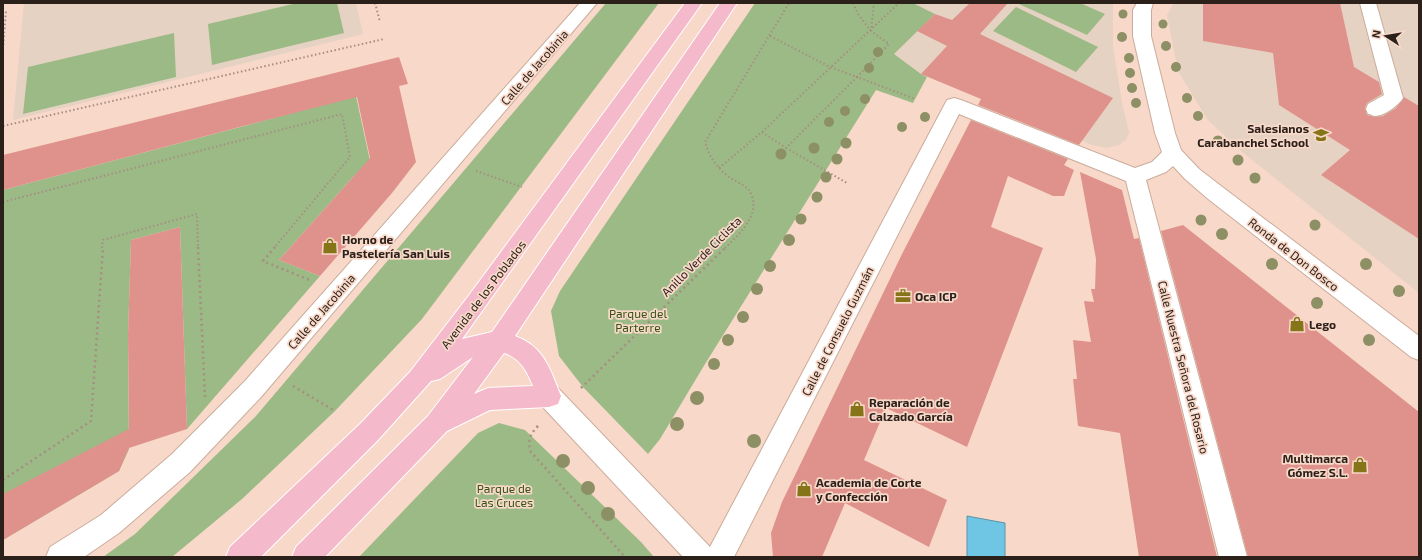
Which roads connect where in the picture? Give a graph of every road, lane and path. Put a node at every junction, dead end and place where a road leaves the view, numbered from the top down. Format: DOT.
graph roads {
  1 [pos="376,3"];
  2 [pos="589,3"];
  3 [pos="694,3"];
  4 [pos="729,3"];
  5 [pos="789,3"];
  6 [pos="853,3"];
  7 [pos="874,3"];
  8 [pos="900,3"];
  9 [pos="1145,3"];
  10 [pos="1368,3"];
  11 [pos="1415,3"];
  12 [pos="1419,4"];
  13 [pos="6,10"];
  14 [pos="380,22"];
  15 [pos="871,30"];
  16 [pos="770,36"];
  17 [pos="384,39"];
  18 [pos="3,49"];
  19 [pos="830,67"];
  20 [pos="856,77"];
  21 [pos="915,99"];
  22 [pos="1374,108"];
  23 [pos="3,126"];
  24 [pos="762,132"];
  25 [pos="786,148"];
  26 [pos="1173,154"];
  27 [pos="719,168"];
  28 [pos="473,170"];
  29 [pos="1135,176"];
  30 [pos="846,183"];
  31 [pos="522,187"];
  32 [pos="3,202"];
  33 [pos="317,283"];
  34 [pos="499,341"];
  35 [pos="1419,350"];
  36 [pos="418,380"];
  37 [pos="292,385"];
  38 [pos="583,387"];
  39 [pos="549,396"];
  40 [pos="205,401"];
  41 [pos="335,411"];
  42 [pos="437,424"];
  43 [pos="536,428"];
  44 [pos="3,480"];
  45 [pos="60,557"];
  46 [pos="240,557"];
  47 [pos="306,557"];
  48 [pos="625,557"];
  49 [pos="701,557"];
  50 [pos="720,557"];
  51 [pos="1233,557"];
  1 -- 14 [label="path"];
  2 -- 45 [label="street, Calle de Jacobinia"];
  3 -- 36 [label="main road, Avenida de los Poblados"];
  4 -- 34 [label="main road"];
  5 -- 16 [label="path, Anillo Verde Ciclista"];
  6 -- 15 [label="path"];
  7 -- 15 [label="path"];
  8 -- 15 [label="path"];
  9 -- 26 [label="street, Ronda de Don Bosco"];
  10 -- 22 [label="street"];
  11 -- 12 [label="path"];
  13 -- 18 [label="path"];
  15 -- 19 [label="path"];
  15 -- 20 [label="path"];
  16 -- 19 [label="path"];
  16 -- 27 [label="path, Anillo Verde Ciclista"];
  17 -- 23 [label="path"];
  19 -- 20 [label="path"];
  19 -- 24 [label="path"];
  20 -- 21 [label="path"];
  20 -- 25 [label="path"];
  24 -- 25 [label="path"];
  24 -- 27 [label="path"];
  25 -- 30 [label="path"];
  26 -- 29 [label="street"];
  26 -- 35 [label="street, Ronda de Don Bosco"];
  27 -- 38 [label="path, Anillo Verde Ciclista"];
  28 -- 31 [label="path"];
  29 -- 50 [label="street, Calle de Consuelo Guzmán"];
  29 -- 51 [label="street, Calle Nuestra Señora del Rosario"];
  32 -- 33 [label="path"];
  34 -- 36 [label="main road"];
  34 -- 39 [label="main road"];
  34 -- 42 [label="main road"];
  36 -- 46 [label="main road, Avenida de los Poblados"];
  37 -- 41 [label="path"];
  39 -- 42 [label="main road"];
  39 -- 49 [label="street"];
  40 -- 44 [label="path"];
  42 -- 47 [label="main road"];
  43 -- 48 [label="path"];
}
